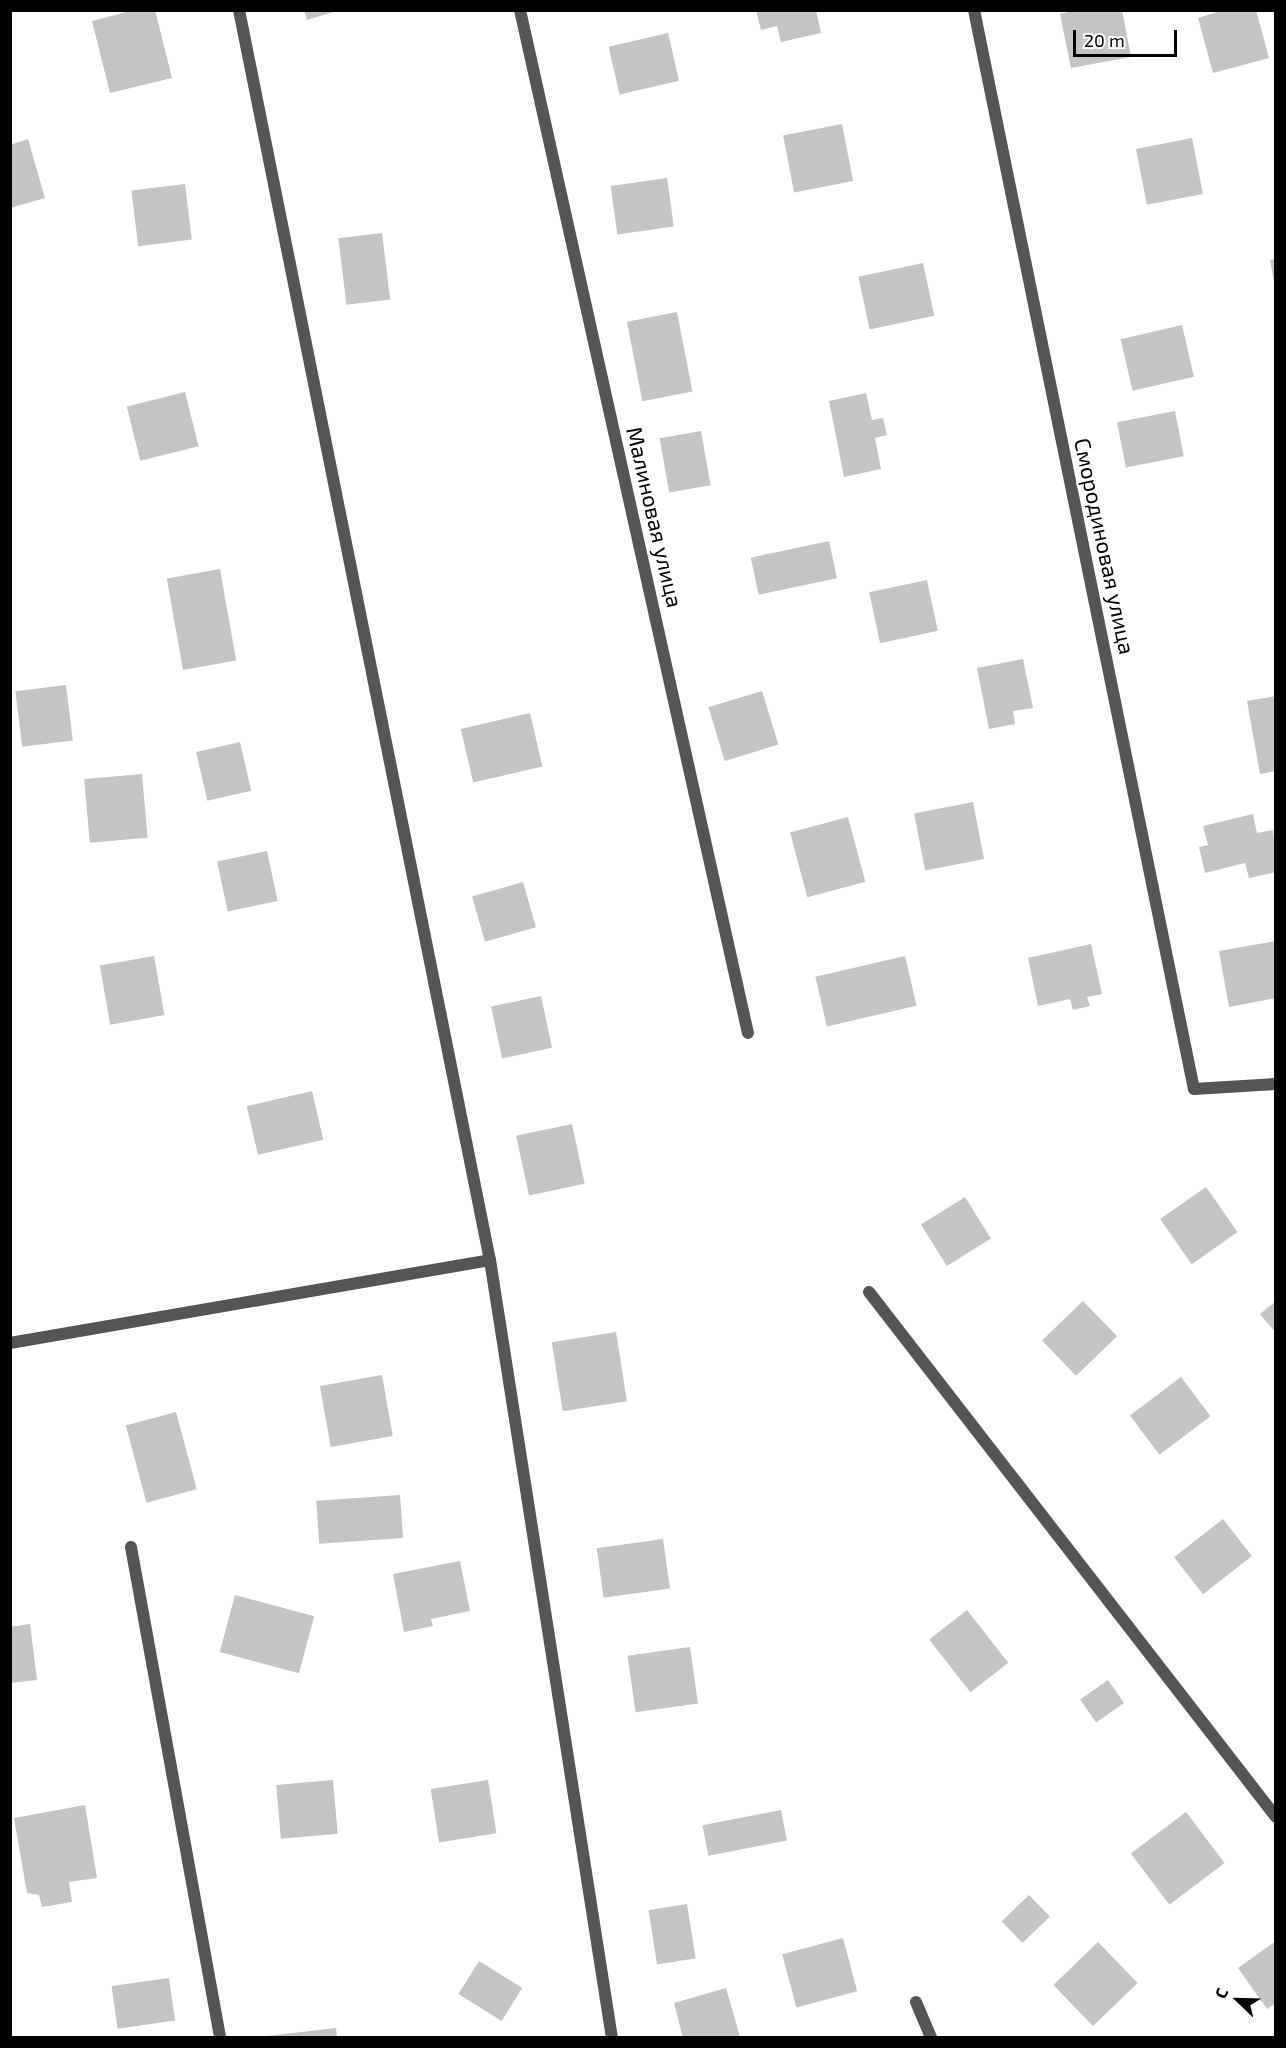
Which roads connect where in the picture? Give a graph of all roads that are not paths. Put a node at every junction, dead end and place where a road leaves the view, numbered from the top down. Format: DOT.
graph roads {
  1 [pos="239,10"];
  2 [pos="520,10"];
  3 [pos="974,10"];
  4 [pos="748,1033"];
  5 [pos="1275,1084"];
  6 [pos="490,1260"];
  7 [pos="869,1292"];
  8 [pos="10,1343"];
  9 [pos="131,1547"];
  10 [pos="1275,1817"];
  11 [pos="916,2002"];
  12 [pos="220,2037"];
  13 [pos="612,2037"];
  14 [pos="931,2037"];
  1 -- 6 [label="street"];
  2 -- 4 [label="street, Малиновая улица"];
  3 -- 5 [label="street, Смородиновая улица"];
  6 -- 8 [label="street"];
  6 -- 13 [label="street"];
  7 -- 10 [label="street"];
  9 -- 12 [label="street"];
  11 -- 14 [label="street"];
}
